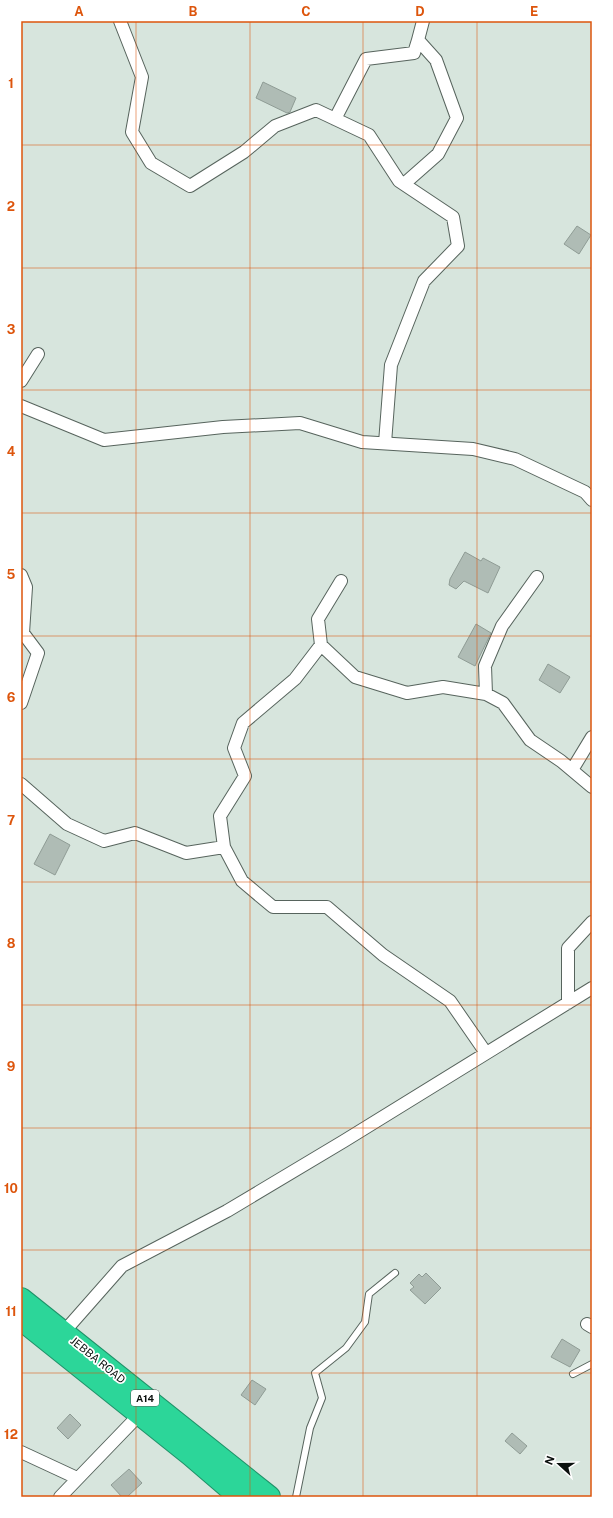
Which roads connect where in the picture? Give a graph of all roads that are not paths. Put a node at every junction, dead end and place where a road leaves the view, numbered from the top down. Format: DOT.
graph roads {
  1 [pos="120,21"];
  2 [pos="423,21"];
  3 [pos="418,40"];
  4 [pos="336,119"];
  5 [pos="404,184"];
  6 [pos="38,354"];
  7 [pos="21,381"];
  8 [pos="21,406"];
  9 [pos="385,444"];
  10 [pos="592,500"];
  11 [pos="21,575"];
  12 [pos="537,577"];
  13 [pos="341,581"];
  14 [pos="23,600"];
  15 [pos="321,645"];
  16 [pos="486,694"];
  17 [pos="21,703"];
  18 [pos="592,737"];
  19 [pos="572,770"];
  20 [pos="21,784"];
  21 [pos="592,787"];
  22 [pos="34,795"];
  23 [pos="21,796"];
  24 [pos="224,847"];
  25 [pos="592,922"];
  26 [pos="592,988"];
  27 [pos="568,1003"];
  28 [pos="486,1053"];
  29 [pos="395,1273"];
  30 [pos="21,1299"];
  31 [pos="21,1319"];
  32 [pos="64,1333"];
  33 [pos="592,1364"];
  34 [pos="573,1374"];
  35 [pos="140,1414"];
  36 [pos="21,1452"];
  37 [pos="77,1478"];
  38 [pos="60,1497"];
  39 [pos="240,1497"];
  40 [pos="269,1497"];
  41 [pos="296,1497"];
  1 -- 4 [label="street"];
  2 -- 3 [label="street"];
  3 -- 4 [label="street"];
  3 -- 5 [label="street"];
  4 -- 5 [label="street"];
  5 -- 9 [label="street"];
  6 -- 7 [label="street"];
  8 -- 9 [label="street"];
  9 -- 10 [label="street"];
  11 -- 14 [label="street"];
  12 -- 16 [label="street"];
  13 -- 15 [label="street"];
  14 -- 17 [label="street"];
  15 -- 16 [label="street"];
  15 -- 24 [label="street"];
  16 -- 19 [label="street"];
  18 -- 19 [label="street"];
  19 -- 21 [label="street"];
  20 -- 22 [label="street"];
  22 -- 23 [label="street"];
  22 -- 24 [label="street"];
  24 -- 28 [label="street"];
  25 -- 27 [label="street"];
  26 -- 27 [label="street"];
  27 -- 28 [label="street"];
  28 -- 32 [label="street"];
  29 -- 41 [label="lane"];
  30 -- 32 [label="highway, JEBBA ROAD / A14"];
  31 -- 35 [label="highway"];
  32 -- 40 [label="highway, JEBBA ROAD / A14"];
  33 -- 34 [label="lane"];
  35 -- 37 [label="street"];
  35 -- 39 [label="highway"];
  36 -- 37 [label="street"];
  37 -- 38 [label="street"];
}
